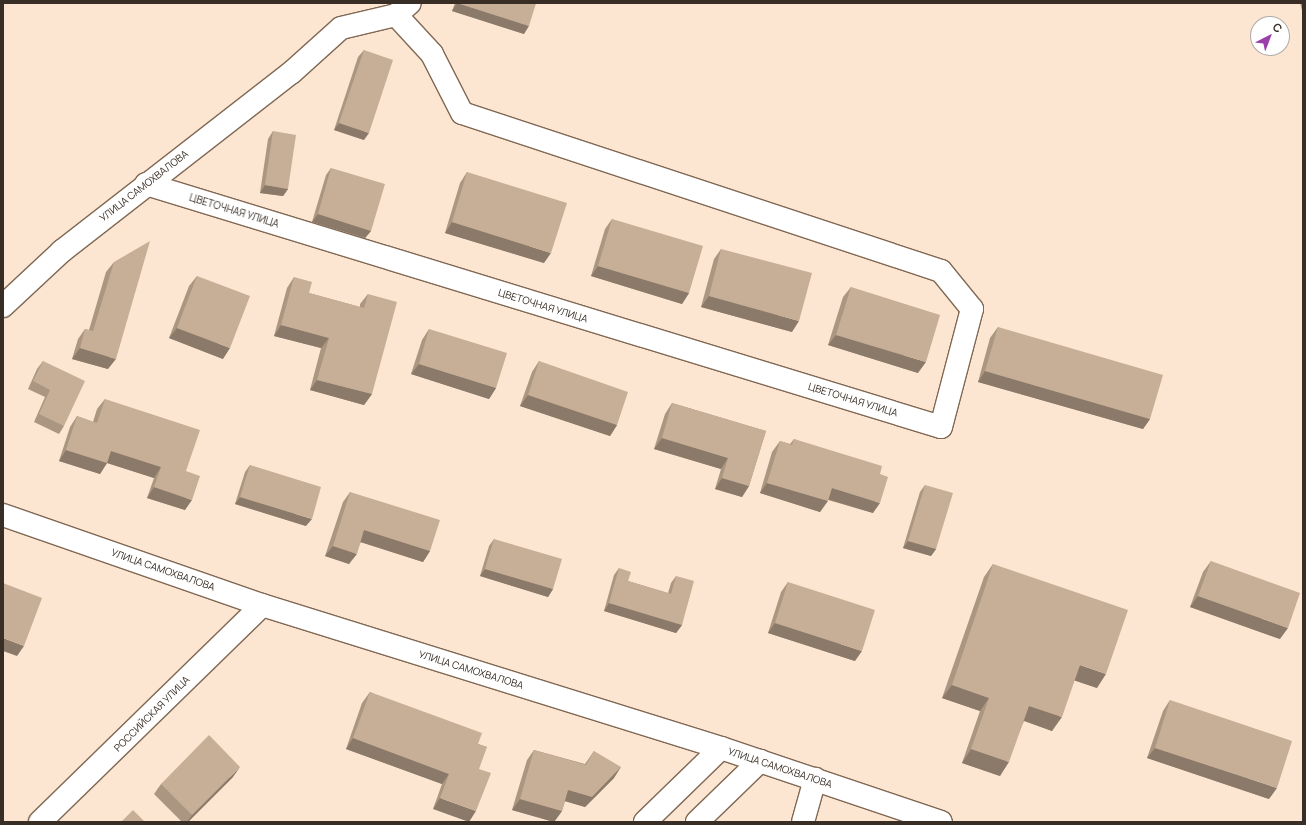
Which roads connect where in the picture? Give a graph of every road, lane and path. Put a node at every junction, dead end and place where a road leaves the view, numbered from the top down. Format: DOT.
graph roads {
  1 [pos="403,9"];
  2 [pos="146,184"];
  3 [pos="3,306"];
  4 [pos="3,514"];
  5 [pos="262,605"];
  6 [pos="720,748"];
  7 [pos="760,761"];
  8 [pos="815,779"];
  9 [pos="40,822"];
  10 [pos="645,822"];
  11 [pos="696,822"];
  12 [pos="803,822"];
  13 [pos="941,822"];
  1 -- 2 [label="street, УЛИЦА САМОХВАЛОВА"];
  1 -- 2 [label="street, ЦВЕТОЧНАЯ УЛИЦА"];
  2 -- 3 [label="street, УЛИЦА САМОХВАЛОВА"];
  4 -- 5 [label="street, УЛИЦА САМОХВАЛОВА"];
  5 -- 6 [label="street, УЛИЦА САМОХВАЛОВА"];
  5 -- 9 [label="street, РОССИЙСКАЯ УЛИЦА"];
  6 -- 7 [label="street, УЛИЦА САМОХВАЛОВА"];
  6 -- 10 [label="street"];
  7 -- 8 [label="street, УЛИЦА САМОХВАЛОВА"];
  7 -- 11 [label="street"];
  8 -- 12 [label="street"];
  8 -- 13 [label="street, УЛИЦА САМОХВАЛОВА"];
}
